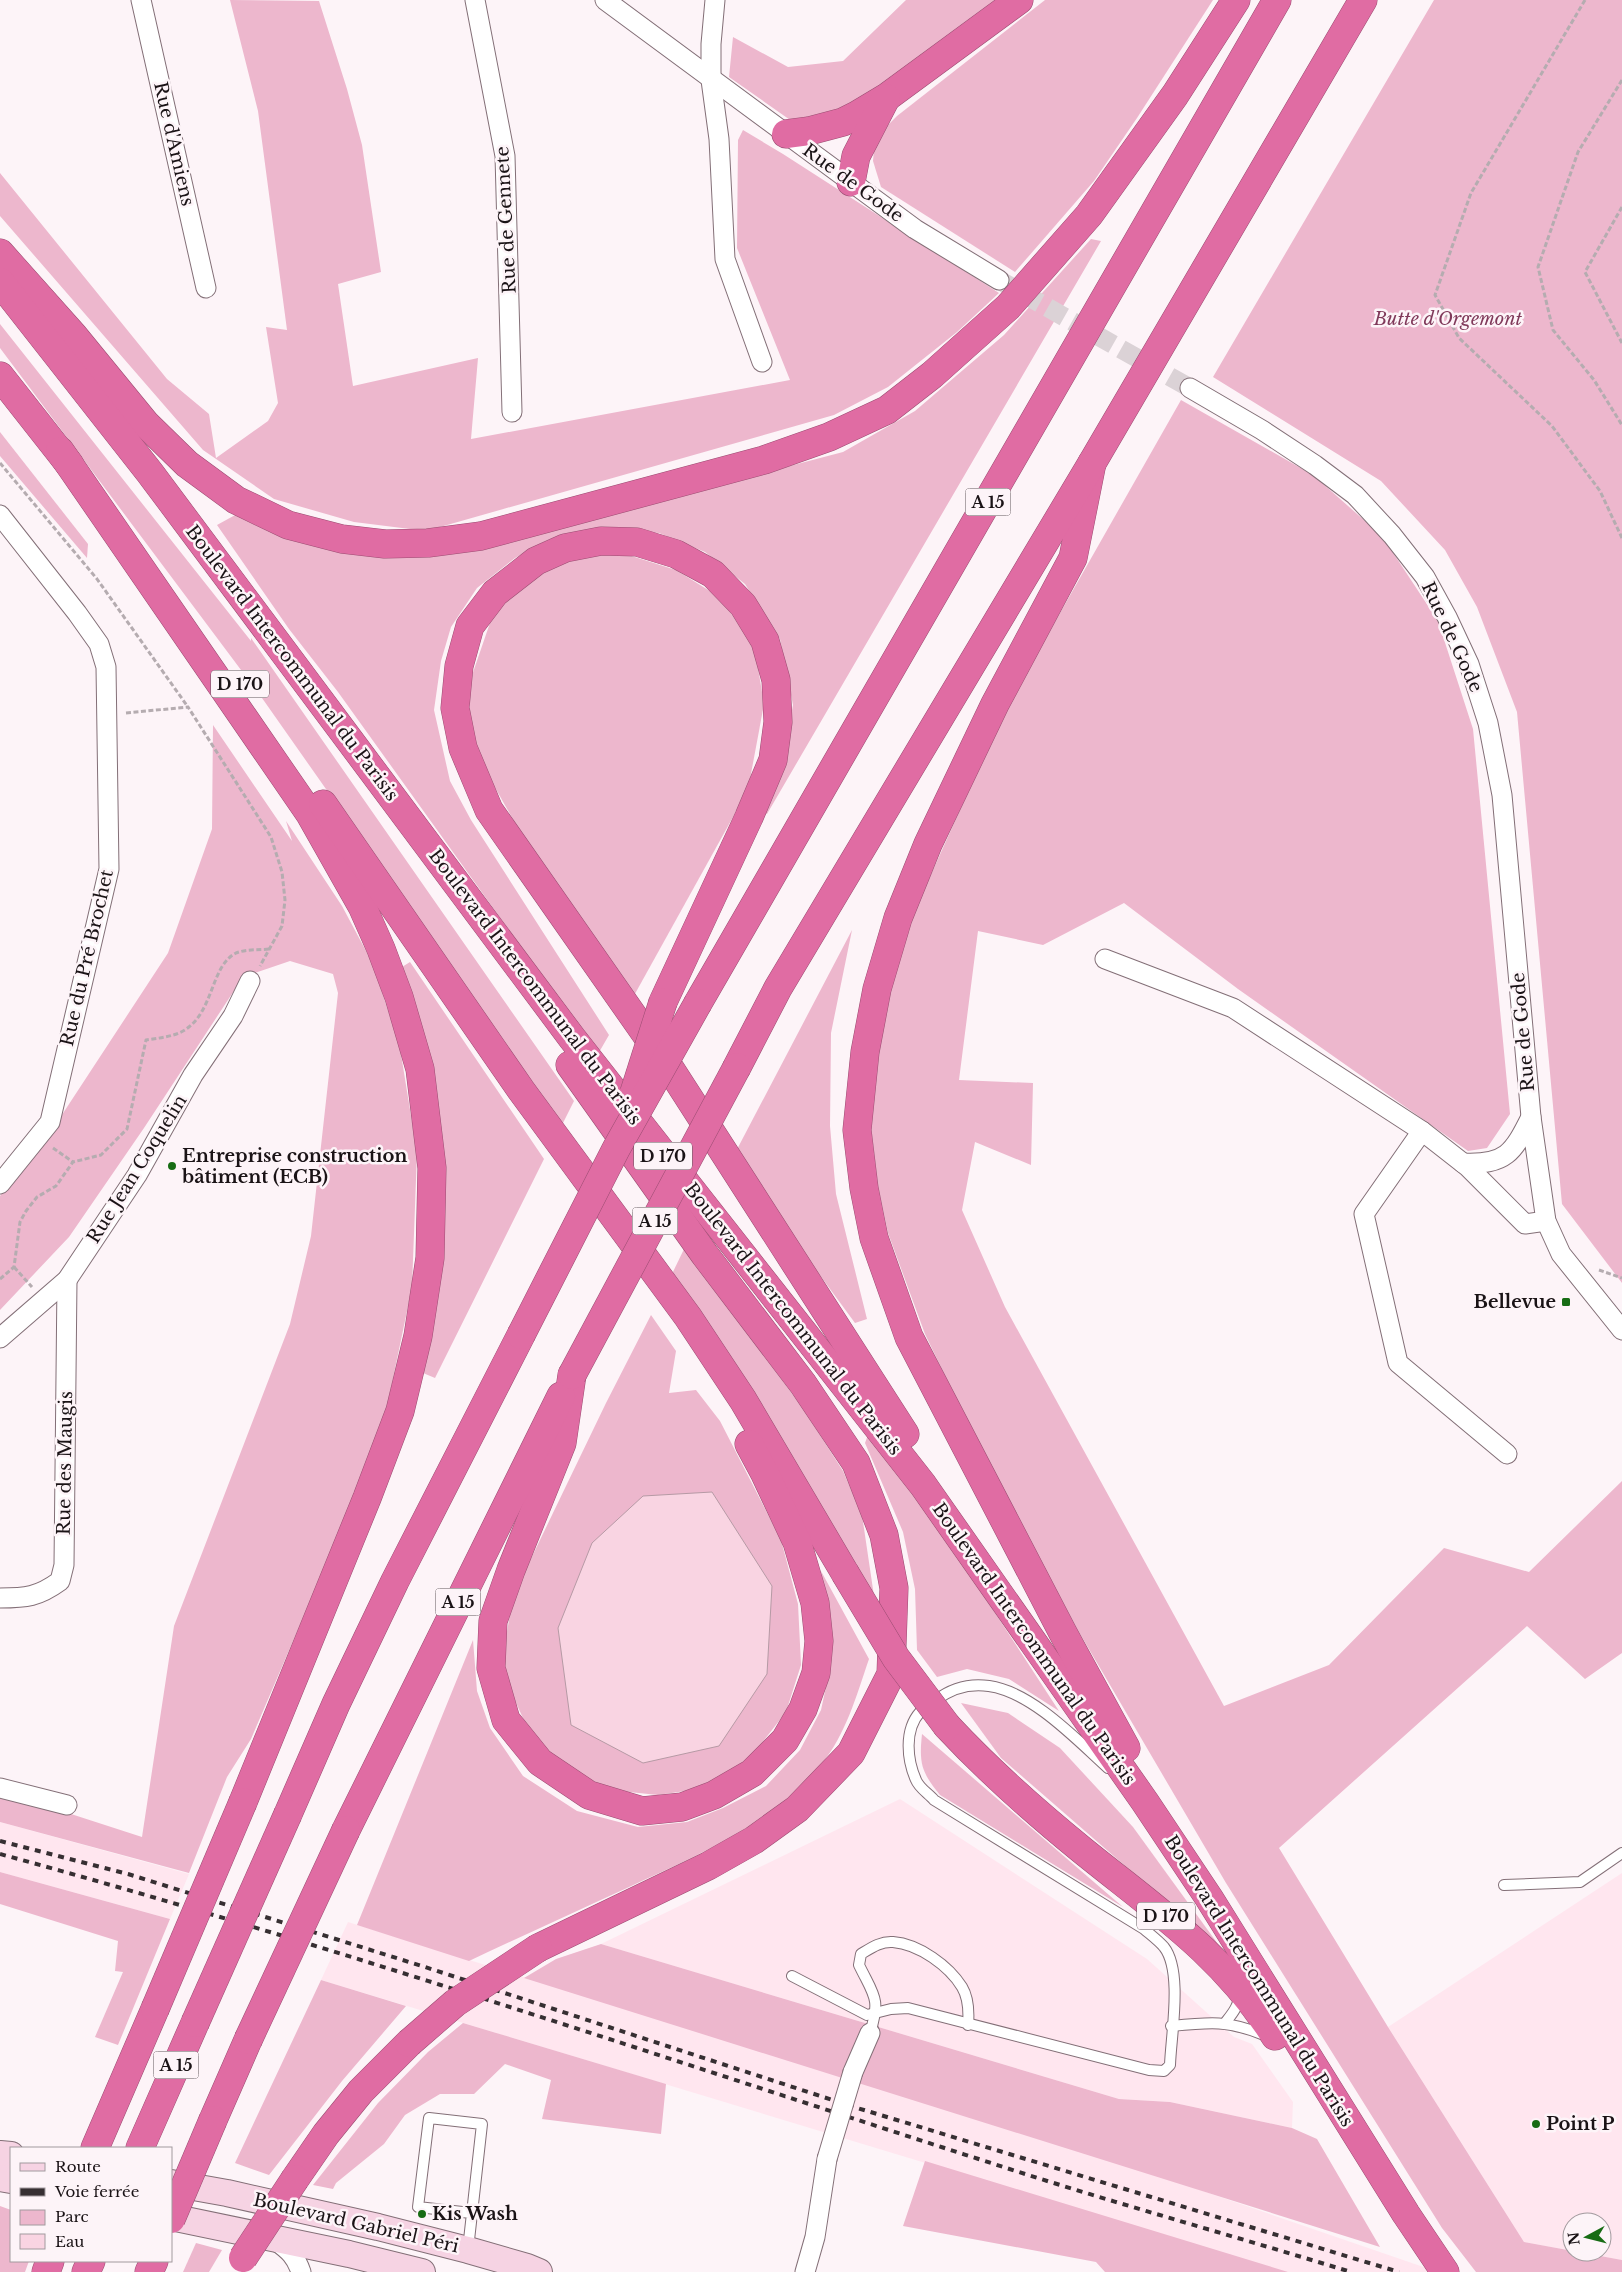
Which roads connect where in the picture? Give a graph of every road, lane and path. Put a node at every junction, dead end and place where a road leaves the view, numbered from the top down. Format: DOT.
graph roads {
  1 [pos="141,0"];
  2 [pos="475,0"];
  3 [pos="605,0"];
  4 [pos="715,0"];
  5 [pos="1019,0"];
  6 [pos="1236,0"];
  7 [pos="1277,0"];
  8 [pos="1363,0"];
  9 [pos="1585,0"];
  10 [pos="711,80"];
  11 [pos="1622,80"];
  12 [pos="886,97"];
  13 [pos="786,134"];
  14 [pos="851,182"];
  15 [pos="1622,207"];
  16 [pos="0,254"];
  17 [pos="999,280"];
  18 [pos="0,282"];
  19 [pos="206,288"];
  20 [pos="1622,343"];
  21 [pos="762,362"];
  22 [pos="0,376"];
  23 [pos="1190,388"];
  24 [pos="512,412"];
  25 [pos="1622,425"];
  26 [pos="60,451"];
  27 [pos="0,463"];
  28 [pos="1092,463"];
  29 [pos="0,515"];
  30 [pos="1622,538"];
  31 [pos="268,631"];
  32 [pos="188,707"];
  33 [pos="108,713"];
  34 [pos="270,949"];
  35 [pos="1105,959"];
  36 [pos="250,981"];
  37 [pos="521,1090"];
  38 [pos="1531,1117"];
  39 [pos="1422,1131"];
  40 [pos="616,1149"];
  41 [pos="1463,1163"];
  42 [pos="0,1184"];
  43 [pos="1546,1221"];
  44 [pos="0,1280"];
  45 [pos="67,1280"];
  46 [pos="1622,1330"];
  47 [pos="0,1338"];
  48 [pos="572,1375"];
  49 [pos="1507,1454"];
  50 [pos="0,1598"];
  51 [pos="1059,1679"];
  52 [pos="0,1788"];
  53 [pos="1145,1802"];
  54 [pos="66,1805"];
  55 [pos="1622,1853"];
  56 [pos="1504,1885"];
  57 [pos="1209,1898"];
  58 [pos="792,1976"];
  59 [pos="1238,1985"];
  60 [pos="876,2014"];
  61 [pos="1225,2023"];
  62 [pos="968,2025"];
  63 [pos="1171,2026"];
  64 [pos="870,2033"];
  65 [pos="1277,2039"];
  66 [pos="1349,2140"];
  67 [pos="96,2147"];
  68 [pos="140,2147"];
  69 [pos="172,2183"];
  70 [pos="471,2213"];
  71 [pos="172,2216"];
  72 [pos="172,2218"];
  73 [pos="317,2231"];
  74 [pos="275,2240"];
  75 [pos="350,2246"];
  76 [pos="468,2250"];
  77 [pos="238,2265"];
  78 [pos="302,2272"];
  79 [pos="422,2272"];
  80 [pos="498,2272"];
  81 [pos="539,2272"];
  82 [pos="805,2272"];
  83 [pos="1425,2272"];
  84 [pos="1445,2272"];
  1 -- 19 [label="street, Rue d'Amiens"];
  2 -- 24 [label="street, Rue de Gennete"];
  3 -- 10 [label="street, Rue de Gode"];
  4 -- 10 [label="street"];
  5 -- 12 [label="highway"];
  6 -- 16 [label="highway"];
  7 -- 40 [label="highway, A 15, bridge"];
  8 -- 28 [label="highway, A 15"];
  9 -- 30 [label="path"];
  10 -- 13 [label="street, Rue de Gode"];
  10 -- 21 [label="street"];
  11 -- 25 [label="path"];
  12 -- 13 [label="highway"];
  12 -- 14 [label="highway"];
  13 -- 14 [label="street, Rue de Gode"];
  14 -- 17 [label="street, Rue de Gode"];
  15 -- 20 [label="path"];
  18 -- 31 [label="highway, Boulevard Intercommunal du Parisis / D 170"];
  22 -- 26 [label="highway, Boulevard Intercommunal du Parisis / D 170"];
  23 -- 38 [label="street, Rue de Gode"];
  26 -- 37 [label="highway, Boulevard Intercommunal du Parisis / D 170"];
  26 -- 67 [label="highway, bridge"];
  27 -- 32 [label="path"];
  28 -- 48 [label="highway, A 15, bridge"];
  28 -- 57 [label="highway"];
  29 -- 33 [label="street, Rue du Pré Brochet"];
  31 -- 51 [label="highway, Boulevard Intercommunal du Parisis / D 170"];
  31 -- 77 [label="highway, bridge"];
  32 -- 33 [label="path"];
  32 -- 34 [label="path"];
  33 -- 42 [label="street, Rue du Pré Brochet"];
  34 -- 36 [label="path"];
  34 -- 44 [label="path"];
  35 -- 39 [label="street"];
  36 -- 45 [label="street, Rue Jean Coquelin"];
  37 -- 48 [label="highway"];
  37 -- 59 [label="highway, Boulevard Intercommunal du Parisis / D 170, bridge"];
  38 -- 41 [label="street, Rue de Gode"];
  38 -- 43 [label="street, Rue de Gode"];
  39 -- 41 [label="street"];
  39 -- 49 [label="street"];
  40 -- 51 [label="highway, bridge"];
  40 -- 68 [label="highway, A 15, bridge"];
  41 -- 43 [label="street"];
  43 -- 46 [label="street, Rue de Gode"];
  45 -- 47 [label="street, Rue Jean Coquelin"];
  45 -- 50 [label="street, Rue des Maugis"];
  48 -- 71 [label="highway, A 15, bridge"];
  51 -- 53 [label="highway, Boulevard Intercommunal du Parisis / D 170"];
  52 -- 54 [label="street"];
  53 -- 57 [label="highway, Boulevard Intercommunal du Parisis / D 170"];
  53 -- 63 [label="lane"];
  55 -- 56 [label="lane"];
  57 -- 66 [label="highway, Boulevard Intercommunal du Parisis / D 170"];
  58 -- 60 [label="lane"];
  59 -- 61 [label="lane"];
  59 -- 65 [label="highway, Boulevard Intercommunal du Parisis / D 170"];
  60 -- 62 [label="lane"];
  60 -- 62 [label="lane"];
  60 -- 64 [label="lane"];
  61 -- 63 [label="lane"];
  61 -- 65 [label="lane"];
  62 -- 63 [label="lane"];
  64 -- 82 [label="street, bridge"];
  65 -- 66 [label="highway, Boulevard Intercommunal du Parisis / D 170"];
  66 -- 83 [label="highway, Boulevard Intercommunal du Parisis / D 170"];
  66 -- 84 [label="highway, Boulevard Intercommunal du Parisis / D 170"];
  69 -- 73 [label="main road, Boulevard Gabriel Péri"];
  70 -- 70 [label="lane"];
  70 -- 76 [label="lane"];
  72 -- 74 [label="main road, Boulevard Gabriel Péri"];
  73 -- 74 [label="main road, Boulevard Gabriel Péri"];
  73 -- 75 [label="main road, Boulevard Gabriel Péri"];
  73 -- 78 [label="street"];
  74 -- 78 [label="street"];
  75 -- 76 [label="main road, Boulevard Gabriel Péri"];
  75 -- 79 [label="main road, Boulevard Gabriel Péri"];
  75 -- 80 [label="main road"];
  76 -- 81 [label="main road, Boulevard Gabriel Péri"];
}
